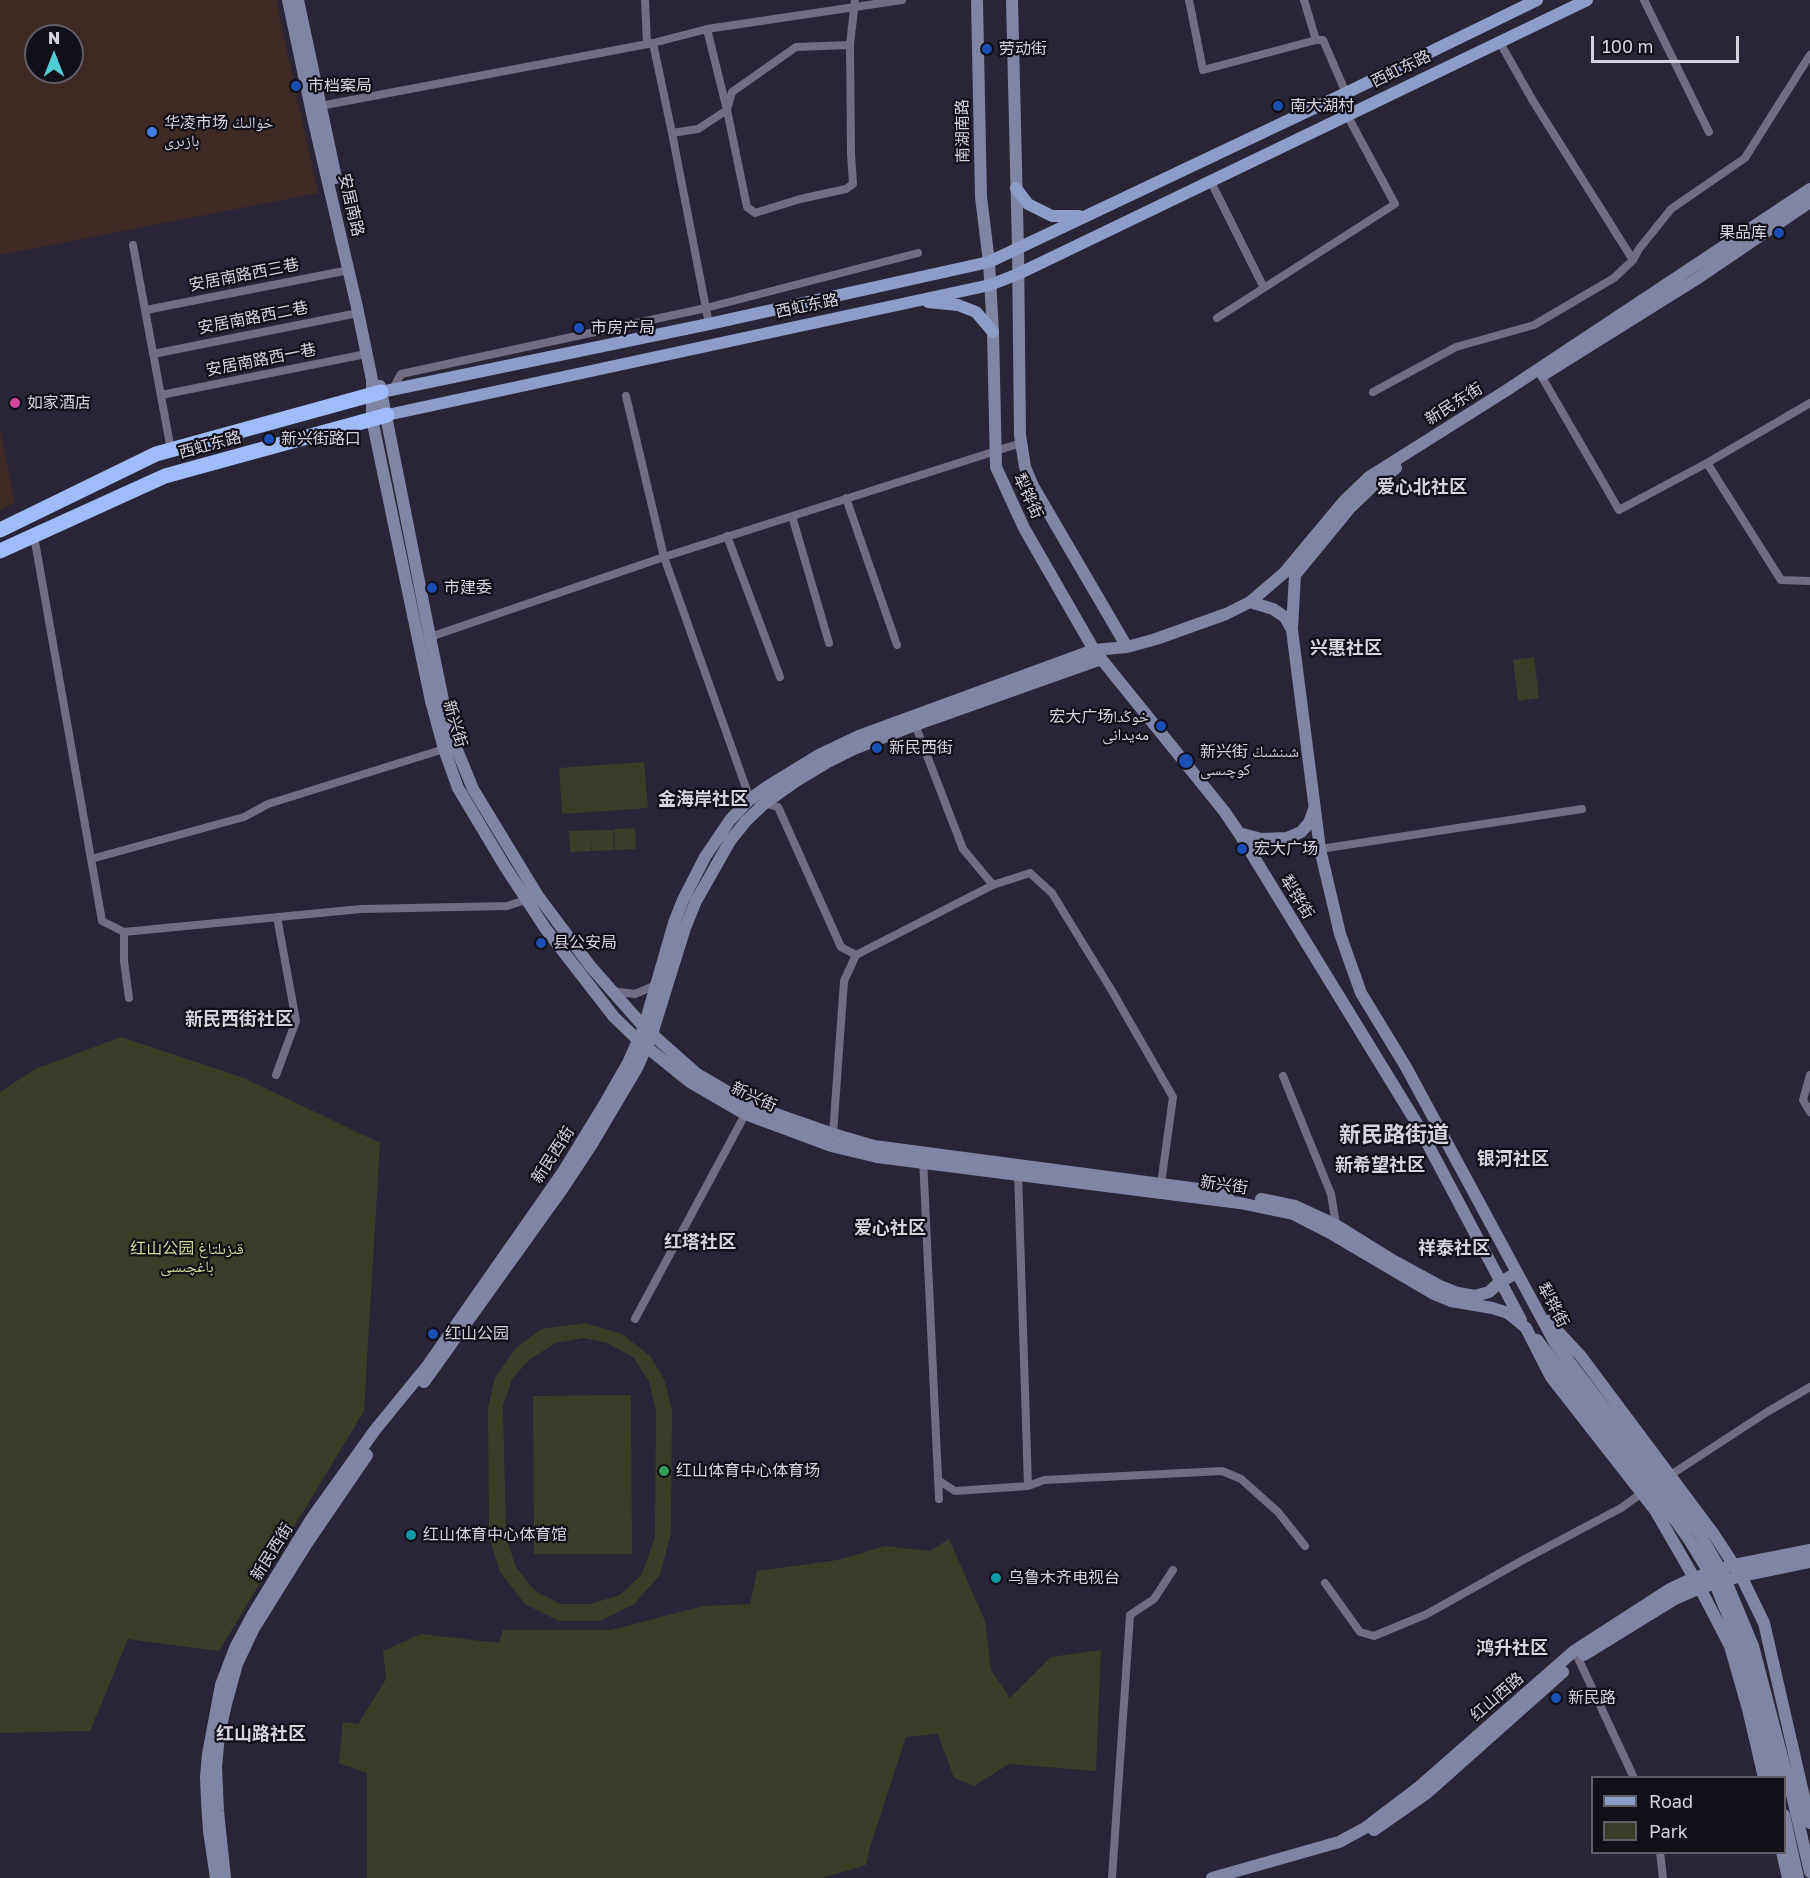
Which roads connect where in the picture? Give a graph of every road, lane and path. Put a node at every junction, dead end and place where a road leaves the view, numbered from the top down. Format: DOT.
graph roads {
  1 [pos="288,0"];
  2 [pos="298,0"];
  3 [pos="645,0"];
  4 [pos="902,0"];
  5 [pos="978,0"];
  6 [pos="1012,0"];
  7 [pos="1189,0"];
  8 [pos="1304,0"];
  9 [pos="1587,0"];
  10 [pos="1644,0"];
  11 [pos="1529,2"];
  12 [pos="855,4"];
  13 [pos="707,29"];
  14 [pos="1316,40"];
  15 [pos="1499,41"];
  16 [pos="650,43"];
  17 [pos="850,45"];
  18 [pos="1810,55"];
  19 [pos="1346,93"];
  20 [pos="320,106"];
  21 [pos="727,110"];
  22 [pos="1347,115"];
  23 [pos="1709,132"];
  24 [pos="672,133"];
  25 [pos="1210,180"];
  26 [pos="1016,188"];
  27 [pos="1810,189"];
  28 [pos="1810,202"];
  29 [pos="1083,216"];
  30 [pos="134,245"];
  31 [pos="1018,248"];
  32 [pos="918,253"];
  33 [pos="1633,260"];
  34 [pos="989,262"];
  35 [pos="349,270"];
  36 [pos="1018,274"];
  37 [pos="990,285"];
  38 [pos="1264,288"];
  39 [pos="918,301"];
  40 [pos="706,308"];
  41 [pos="146,310"];
  42 [pos="358,313"];
  43 [pos="1217,318"];
  44 [pos="709,324"];
  45 [pos="993,332"];
  46 [pos="153,354"];
  47 [pos="366,354"];
  48 [pos="1539,372"];
  49 [pos="382,392"];
  50 [pos="1373,392"];
  51 [pos="161,395"];
  52 [pos="626,396"];
  53 [pos="1810,403"];
  54 [pos="379,417"];
  55 [pos="1021,443"];
  56 [pos="171,450"];
  57 [pos="995,450"];
  58 [pos="1707,463"];
  59 [pos="846,498"];
  60 [pos="792,516"];
  61 [pos="0,530"];
  62 [pos="34,536"];
  63 [pos="727,536"];
  64 [pos="0,551"];
  65 [pos="664,557"];
  66 [pos="1810,581"];
  67 [pos="1250,602"];
  68 [pos="1292,630"];
  69 [pos="430,637"];
  70 [pos="830,643"];
  71 [pos="897,645"];
  72 [pos="1127,647"];
  73 [pos="1098,654"];
  74 [pos="780,677"];
  75 [pos="914,721"];
  76 [pos="444,749"];
  77 [pos="750,799"];
  78 [pos="765,803"];
  79 [pos="1314,807"];
  80 [pos="1582,809"];
  81 [pos="1239,833"];
  82 [pos="1320,849"];
  83 [pos="91,859"];
  84 [pos="993,885"];
  85 [pos="526,900"];
  86 [pos="277,917"];
  87 [pos="124,932"];
  88 [pos="856,955"];
  89 [pos="656,986"];
  90 [pos="610,990"];
  91 [pos="129,998"];
  92 [pos="648,1031"];
  93 [pos="642,1044"];
  94 [pos="1810,1075"];
  95 [pos="276,1076"];
  96 [pos="1283,1076"];
  97 [pos="748,1110"];
  98 [pos="1810,1112"];
  99 [pos="833,1134"];
  100 [pos="923,1157"];
  101 [pos="1018,1169"];
  102 [pos="1161,1184"];
  103 [pos="1336,1225"];
  104 [pos="1517,1273"];
  105 [pos="1500,1282"];
  106 [pos="1534,1305"];
  107 [pos="635,1319"];
  108 [pos="1526,1328"];
  109 [pos="1550,1346"];
  110 [pos="1810,1388"];
  111 [pos="1669,1476"];
  112 [pos="938,1480"];
  113 [pos="1028,1486"];
  114 [pos="1642,1493"];
  115 [pos="939,1499"];
  116 [pos="1305,1546"];
  117 [pos="1810,1550"];
  118 [pos="1810,1562"];
  119 [pos="1173,1570"];
  120 [pos="1737,1570"];
  121 [pos="1325,1583"];
  122 [pos="1697,1583"];
  123 [pos="1578,1658"];
  124 [pos="1633,1776"];
  125 [pos="1763,1776"];
  126 [pos="1775,1776"];
  127 [pos="1786,1820"];
  128 [pos="1810,1823"];
  129 [pos="1660,1854"];
  130 [pos="1782,1854"];
  131 [pos="1810,1872"];
  132 [pos="216,1878"];
  133 [pos="225,1878"];
  134 [pos="1112,1878"];
  135 [pos="1212,1878"];
  136 [pos="1231,1878"];
  137 [pos="1664,1878"];
  138 [pos="1788,1878"];
  139 [pos="1798,1878"];
  1 -- 35 [label="main road, 安居南路"];
  2 -- 20 [label="main road, 安居南路"];
  3 -- 16 [label="street"];
  4 -- 12 [label="street"];
  5 -- 34 [label="main road, 南湖南路"];
  6 -- 26 [label="main road"];
  7 -- 14 [label="street"];
  8 -- 14 [label="street"];
  9 -- 15 [label="main road, 西虹东路"];
  10 -- 23 [label="street"];
  11 -- 19 [label="main road, 西虹东路"];
  12 -- 13 [label="street"];
  12 -- 17 [label="street"];
  13 -- 16 [label="street"];
  13 -- 21 [label="street"];
  14 -- 19 [label="street"];
  15 -- 22 [label="main road, 西虹东路"];
  15 -- 33 [label="street"];
  16 -- 20 [label="street"];
  16 -- 24 [label="street"];
  17 -- 21 [label="street"];
  17 -- 21 [label="street"];
  18 -- 33 [label="street"];
  19 -- 29 [label="main road, 西虹东路"];
  20 -- 49 [label="main road, 安居南路"];
  21 -- 24 [label="street"];
  22 -- 25 [label="main road, 西虹东路"];
  22 -- 38 [label="street"];
  24 -- 40 [label="street"];
  25 -- 36 [label="main road, 西虹东路"];
  25 -- 38 [label="street"];
  26 -- 29 [label="main road"];
  26 -- 31 [label="main road"];
  27 -- 48 [label="main road, 新民东街"];
  28 -- 48 [label="main road, 新民东街"];
  29 -- 31 [label="main road, 西虹东路"];
  30 -- 41 [label="street"];
  31 -- 34 [label="main road, 西虹东路"];
  31 -- 36 [label="main road, 犁铧街"];
  32 -- 40 [label="street"];
  33 -- 50 [label="street"];
  34 -- 37 [label="main road, 犁铧街"];
  34 -- 44 [label="main road, 西虹东路"];
  35 -- 41 [label="street, 安居南路西三巷"];
  35 -- 42 [label="main road, 安居南路"];
  36 -- 37 [label="main road, 西虹东路"];
  36 -- 55 [label="main road, 犁铧街"];
  37 -- 39 [label="main road, 西虹东路"];
  37 -- 45 [label="main road, 犁铧街"];
  38 -- 43 [label="street"];
  39 -- 45 [label="main road"];
  39 -- 54 [label="main road, 西虹东路"];
  40 -- 44 [label="street"];
  40 -- 49 [label="street"];
  41 -- 46 [label="street"];
  42 -- 46 [label="street, 安居南路西二巷"];
  42 -- 47 [label="main road, 安居南路"];
  44 -- 49 [label="main road, 西虹东路"];
  45 -- 57 [label="main road, 犁铧街"];
  46 -- 51 [label="street"];
  47 -- 49 [label="main road, 安居南路"];
  47 -- 51 [label="street, 安居南路西一巷"];
  48 -- 58 [label="street"];
  48 -- 67 [label="main road, 新民东街"];
  48 -- 68 [label="main road, 新民东街"];
  49 -- 54 [label="main road, 安居南路"];
  49 -- 56 [label="highway, 西虹东路"];
  51 -- 56 [label="street"];
  52 -- 65 [label="street"];
  53 -- 58 [label="street"];
  54 -- 62 [label="highway, 西虹东路"];
  54 -- 69 [label="main road, 新兴街"];
  54 -- 76 [label="main road, 新兴街"];
  55 -- 57 [label="street"];
  55 -- 72 [label="main road, 犁铧街"];
  56 -- 61 [label="highway, 西虹东路"];
  57 -- 59 [label="street"];
  57 -- 73 [label="main road, 犁铧街"];
  58 -- 66 [label="street"];
  59 -- 60 [label="street"];
  59 -- 71 [label="street"];
  60 -- 63 [label="street"];
  60 -- 70 [label="street"];
  62 -- 64 [label="highway, 西虹东路"];
  62 -- 83 [label="street"];
  63 -- 65 [label="street"];
  63 -- 74 [label="street"];
  65 -- 69 [label="street"];
  65 -- 77 [label="street"];
  67 -- 68 [label="main road"];
  67 -- 72 [label="main road, 新民东街"];
  68 -- 79 [label="main road, 犁铧街"];
  69 -- 90 [label="main road, 新兴街"];
  72 -- 73 [label="main road, 新民西街"];
  73 -- 75 [label="main road, 新民西街"];
  73 -- 81 [label="main road, 犁铧街"];
  75 -- 77 [label="main road, 新民西街"];
  75 -- 78 [label="main road, 新民西街"];
  75 -- 84 [label="street"];
  76 -- 83 [label="street"];
  76 -- 85 [label="main road, 新兴街"];
  77 -- 78 [label="street"];
  77 -- 89 [label="main road, 新民西街"];
  78 -- 88 [label="street"];
  78 -- 92 [label="main road, 新民西街"];
  79 -- 81 [label="main road"];
  79 -- 82 [label="main road, 犁铧街"];
  80 -- 82 [label="street"];
  81 -- 105 [label="main road, 犁铧街"];
  82 -- 104 [label="main road, 犁铧街"];
  83 -- 87 [label="street"];
  84 -- 88 [label="street"];
  84 -- 102 [label="street"];
  85 -- 86 [label="street"];
  85 -- 93 [label="main road, 新兴街"];
  86 -- 87 [label="street"];
  86 -- 95 [label="street"];
  87 -- 91 [label="street"];
  88 -- 99 [label="street"];
  89 -- 90 [label="street"];
  89 -- 92 [label="main road, 新民西街"];
  90 -- 92 [label="main road, 新兴街"];
  92 -- 93 [label="main road, 新民西街"];
  92 -- 97 [label="main road, 新兴街"];
  93 -- 97 [label="main road, 新兴街"];
  93 -- 132 [label="main road, 新民西街"];
  93 -- 133 [label="main road, 新民西街"];
  94 -- 98 [label="street"];
  96 -- 103 [label="street"];
  97 -- 99 [label="main road, 新兴街"];
  97 -- 100 [label="main road, 新兴街"];
  97 -- 107 [label="street"];
  99 -- 100 [label="main road, 新兴街"];
  100 -- 101 [label="main road, 新兴街"];
  100 -- 112 [label="street"];
  101 -- 102 [label="main road, 新兴街"];
  101 -- 108 [label="main road, 新兴街"];
  101 -- 113 [label="street"];
  102 -- 103 [label="main road, 新兴街"];
  103 -- 105 [label="main road, 新兴街"];
  104 -- 105 [label="main road, 新兴街"];
  104 -- 106 [label="main road, 犁铧街"];
  105 -- 108 [label="main road, 犁铧街"];
  106 -- 109 [label="main road, 犁铧街"];
  106 -- 111 [label="main road"];
  108 -- 109 [label="main road, 犁铧街"];
  108 -- 114 [label="main road"];
  109 -- 126 [label="main road"];
  109 -- 131 [label="main road"];
  110 -- 111 [label="street"];
  111 -- 120 [label="main road"];
  112 -- 113 [label="street"];
  112 -- 115 [label="street"];
  113 -- 116 [label="street"];
  114 -- 121 [label="street"];
  114 -- 122 [label="main road"];
  117 -- 120 [label="main road, 红山西路"];
  118 -- 120 [label="main road, 红山西路"];
  119 -- 134 [label="street"];
  120 -- 122 [label="main road, 红山西路"];
  120 -- 128 [label="main road"];
  122 -- 123 [label="main road, 红山西路"];
  122 -- 125 [label="main road"];
  122 -- 135 [label="main road, 红山西路"];
  123 -- 124 [label="street"];
  123 -- 136 [label="main road, 红山西路"];
  127 -- 139 [label="main road"];
  129 -- 137 [label="street"];
  130 -- 138 [label="main road"];
}
